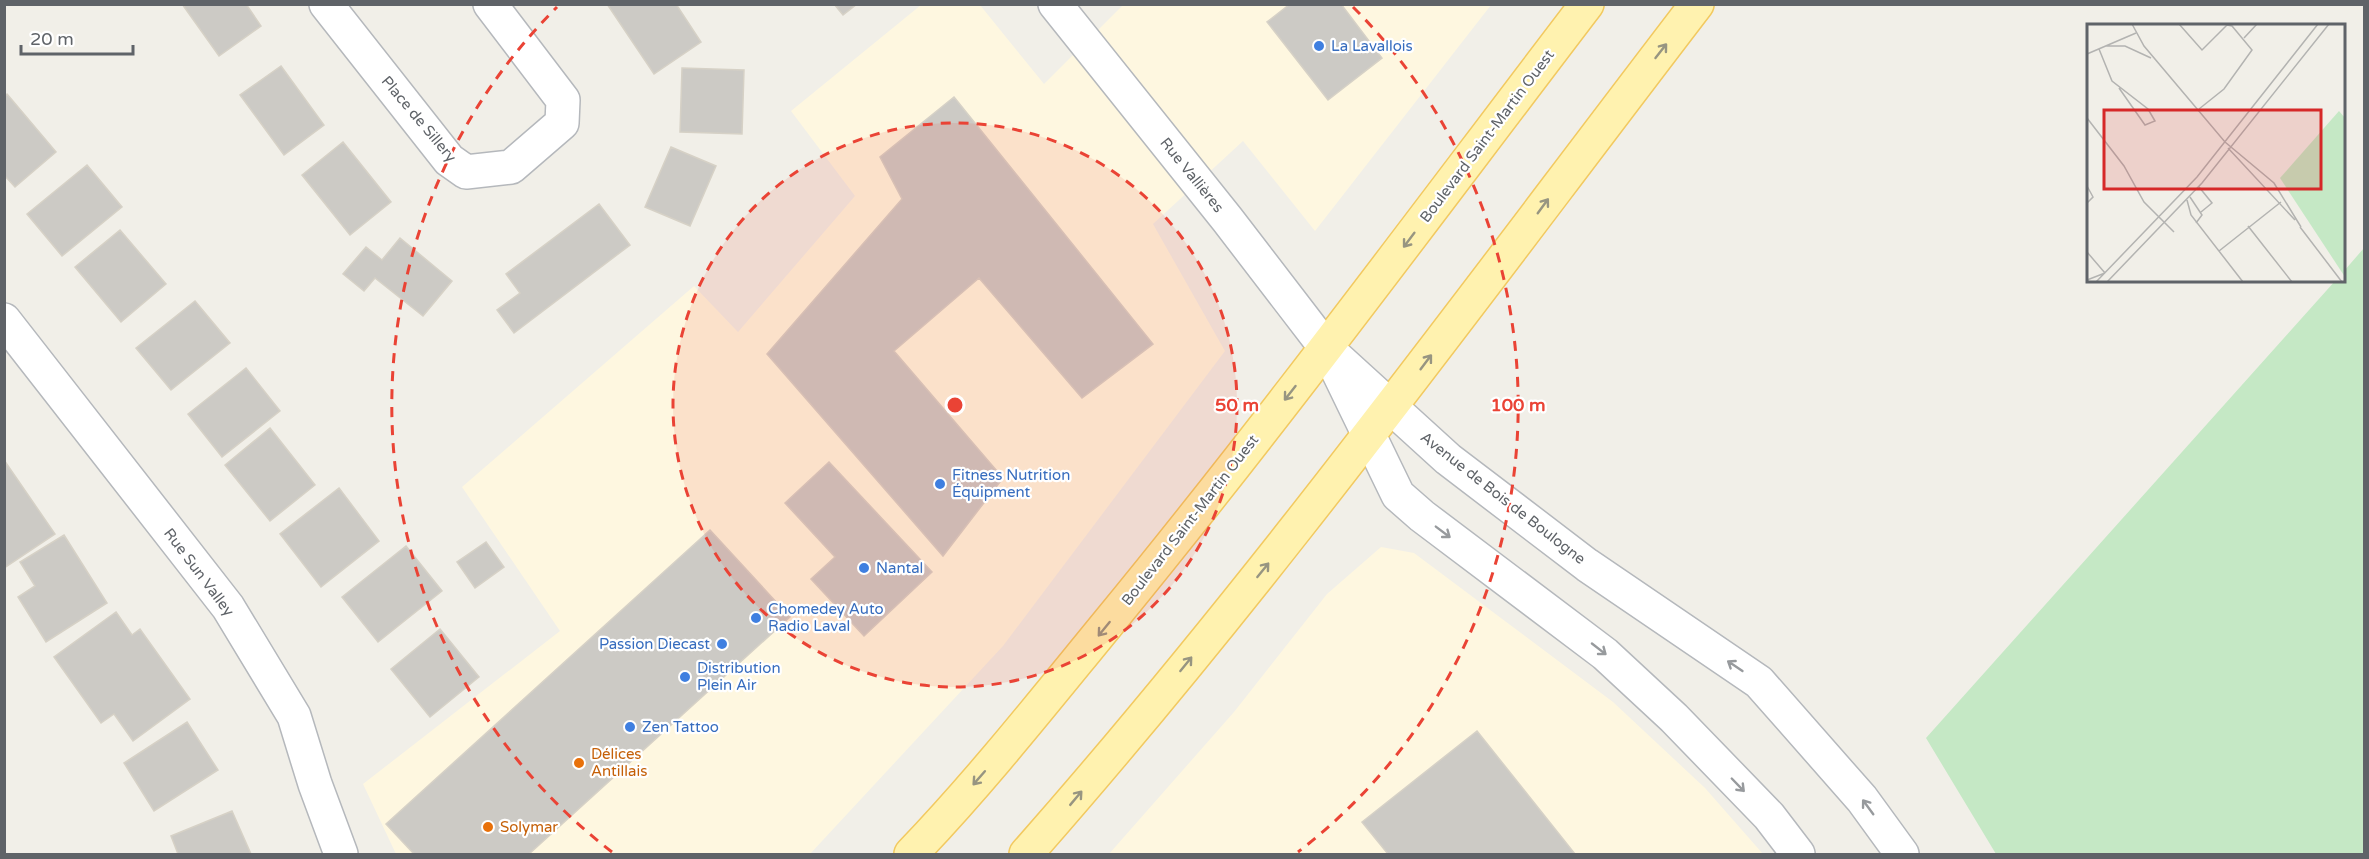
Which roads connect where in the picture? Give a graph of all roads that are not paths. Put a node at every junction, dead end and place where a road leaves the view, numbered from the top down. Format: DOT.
graph roads {
  1 [pos="326,4"];
  2 [pos="489,4"];
  3 [pos="1055,4"];
  4 [pos="1587,4"];
  5 [pos="1697,4"];
  6 [pos="4,320"];
  7 [pos="1326,348"];
  8 [pos="1391,408"];
  9 [pos="1368,437"];
  10 [pos="1038,850"];
  11 [pos="341,855"];
  12 [pos="911,855"];
  13 [pos="1798,855"];
  14 [pos="1902,855"];
  1 -- 2 [label="street, Place de Sillery"];
  3 -- 7 [label="street, Rue Vallières"];
  4 -- 7 [label="main road, Boulevard Saint-Martin Ouest, one-way"];
  8 -- 5 [label="main road, one-way"];
  6 -- 11 [label="street, Rue Sun Valley"];
  7 -- 8 [label="street, Avenue de Bois de Boulogne"];
  7 -- 9 [label="street"];
  7 -- 12 [label="main road, Boulevard Saint-Martin Ouest, one-way"];
  8 -- 9 [label="main road"];
  14 -- 8 [label="street, Avenue de Bois de Boulogne, one-way"];
  10 -- 9 [label="main road, one-way"];
  9 -- 13 [label="street, one-way"];
}
